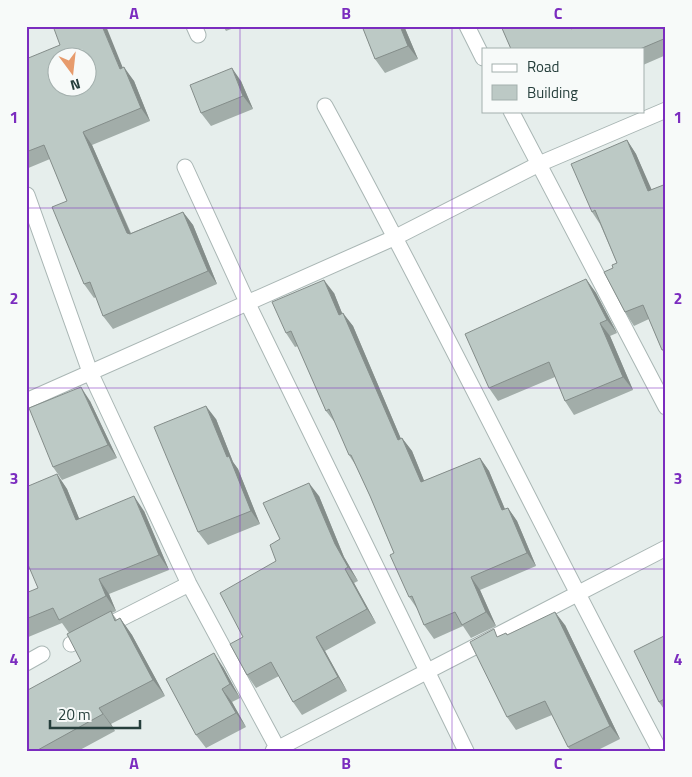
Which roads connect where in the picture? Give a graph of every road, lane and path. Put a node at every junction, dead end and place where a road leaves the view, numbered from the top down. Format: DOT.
graph roads {
  1 [pos="467,26"];
  2 [pos="482,56"];
  3 [pos="325,106"];
  4 [pos="666,110"];
  5 [pos="512,112"];
  6 [pos="539,164"];
  7 [pos="185,168"];
  8 [pos="27,195"];
  9 [pos="396,237"];
  10 [pos="247,302"];
  11 [pos="90,372"];
  12 [pos="26,401"];
  13 [pos="666,407"];
  14 [pos="666,548"];
  15 [pos="189,584"];
  16 [pos="576,594"];
  17 [pos="71,644"];
  18 [pos="42,654"];
  19 [pos="26,663"];
  20 [pos="426,672"];
  21 [pos="277,750"];
  22 [pos="466,751"];
  23 [pos="660,751"];
  1 -- 2 [label="street"];
  3 -- 9 [label="street"];
  4 -- 6 [label="street"];
  5 -- 6 [label="street"];
  6 -- 9 [label="street"];
  6 -- 13 [label="street"];
  7 -- 10 [label="street"];
  8 -- 11 [label="street"];
  9 -- 10 [label="street"];
  9 -- 16 [label="street"];
  10 -- 11 [label="street"];
  10 -- 20 [label="street"];
  11 -- 12 [label="street"];
  11 -- 15 [label="street"];
  14 -- 16 [label="street"];
  15 -- 17 [label="street"];
  15 -- 21 [label="street"];
  16 -- 20 [label="street"];
  16 -- 23 [label="street"];
  18 -- 19 [label="street"];
  20 -- 21 [label="street"];
  20 -- 22 [label="street"];
}
